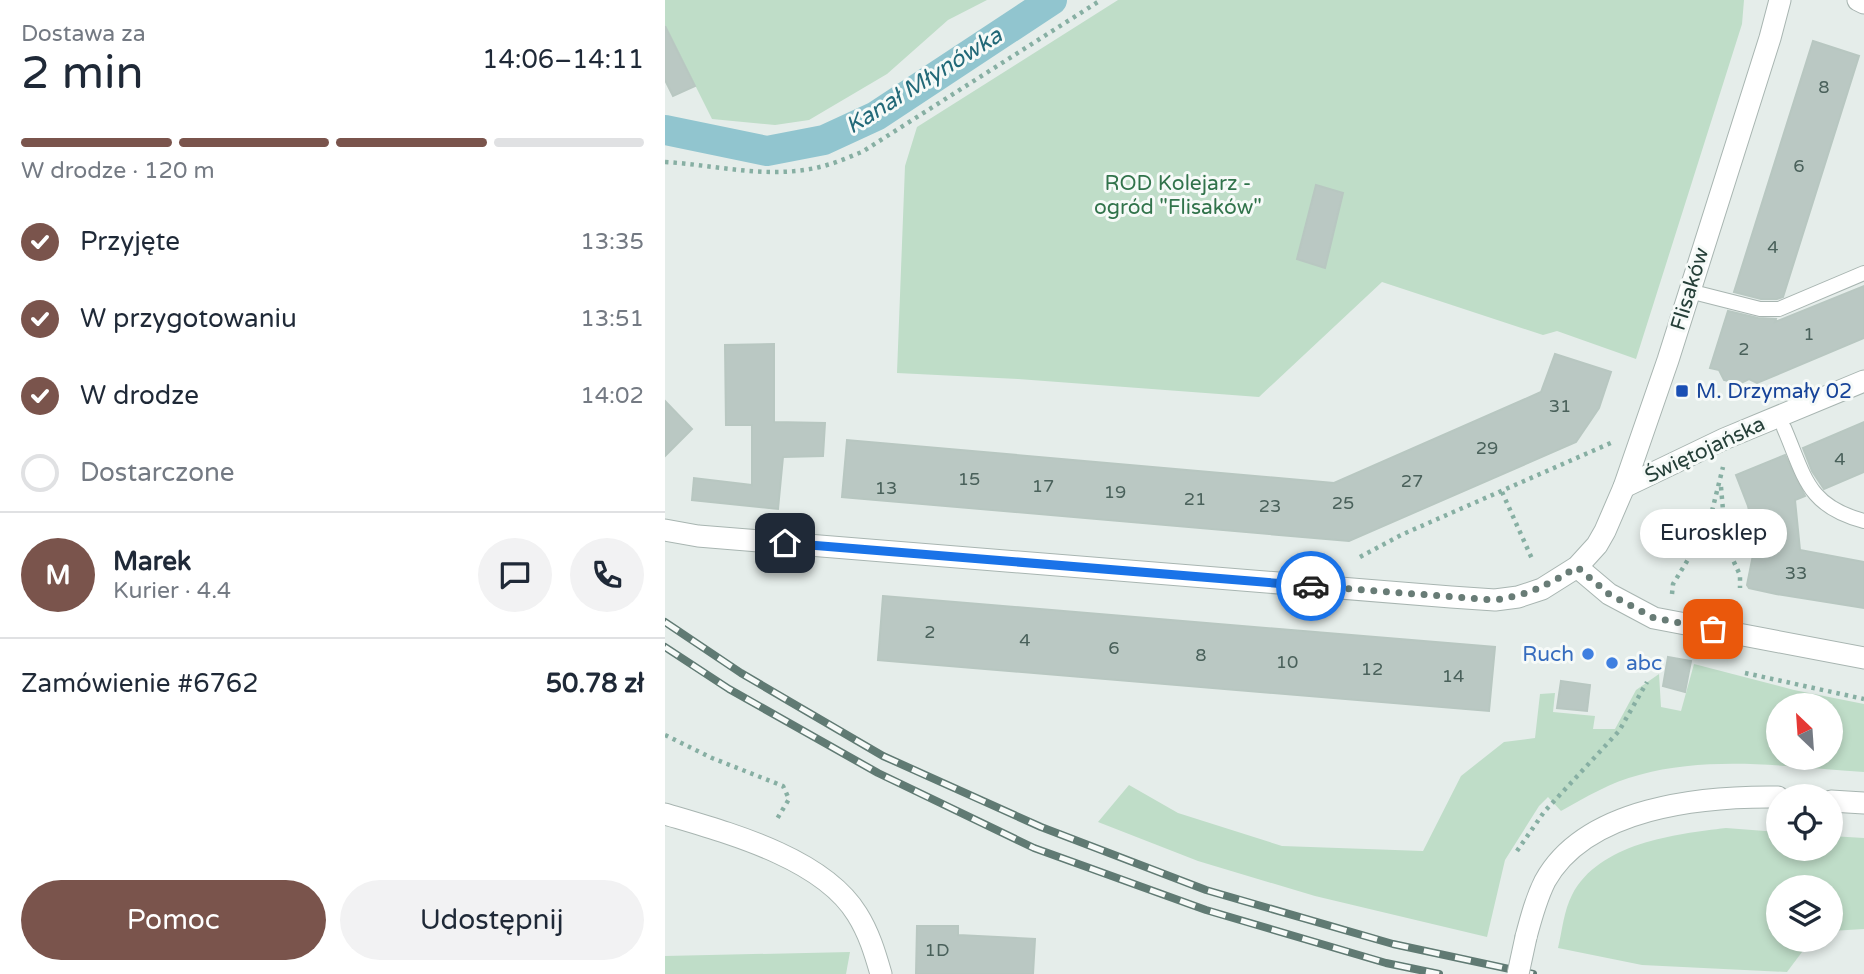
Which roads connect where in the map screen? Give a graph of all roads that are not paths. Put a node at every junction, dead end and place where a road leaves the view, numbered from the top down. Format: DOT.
graph roads {
  1 [pos="1780,0"];
  2 [pos="1858,0"];
  3 [pos="1864,3"];
  4 [pos="1864,273"];
  5 [pos="1689,291"];
  6 [pos="1864,382"];
  7 [pos="1784,428"];
  8 [pos="1625,487"];
  9 [pos="1864,522"];
  10 [pos="665,530"];
  11 [pos="1577,567"];
  12 [pos="1864,658"];
  13 [pos="1766,797"];
  14 [pos="1843,802"];
  15 [pos="1864,803"];
  16 [pos="665,814"];
  17 [pos="881,974"];
  18 [pos="1518,974"];
  1 -- 5 [label="street, Flisaków"];
  2 -- 3 [label="street"];
  4 -- 5 [label="lane"];
  5 -- 8 [label="street, Flisaków"];
  6 -- 8 [label="street, Świętojańska"];
  7 -- 9 [label="lane"];
  8 -- 11 [label="street, Flisaków"];
  10 -- 11 [label="street, Flisaków"];
  11 -- 12 [label="street"];
  13 -- 18 [label="street, bridge"];
  14 -- 15 [label="street"];
  16 -- 17 [label="street"];
}
